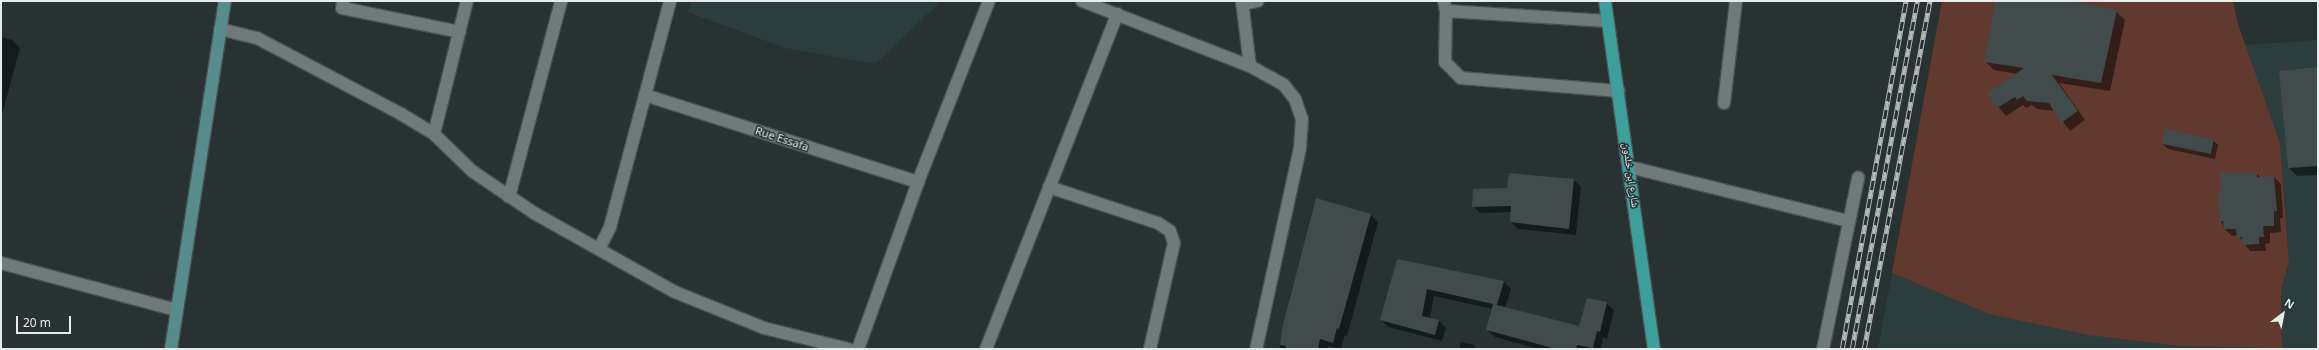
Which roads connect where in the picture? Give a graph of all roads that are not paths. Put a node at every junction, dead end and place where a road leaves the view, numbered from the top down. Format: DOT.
graph roads {
  1 [pos="225,1"];
  2 [pos="343,1"];
  3 [pos="467,1"];
  4 [pos="561,1"];
  5 [pos="670,1"];
  6 [pos="989,1"];
  7 [pos="1082,1"];
  8 [pos="1258,1"];
  9 [pos="1605,1"];
  10 [pos="1736,1"];
  11 [pos="1242,2"];
  12 [pos="1445,6"];
  13 [pos="1117,14"];
  14 [pos="1608,21"];
  15 [pos="220,29"];
  16 [pos="460,32"];
  17 [pos="1250,66"];
  18 [pos="1618,91"];
  19 [pos="645,95"];
  20 [pos="1724,103"];
  21 [pos="434,134"];
  22 [pos="1630,167"];
  23 [pos="1858,178"];
  24 [pos="918,182"];
  25 [pos="1050,187"];
  26 [pos="510,197"];
  27 [pos="1849,221"];
  28 [pos="599,249"];
  29 [pos="1,263"];
  30 [pos="177,310"];
  31 [pos="171,349"];
  32 [pos="848,349"];
  33 [pos="858,349"];
  34 [pos="986,349"];
  35 [pos="1150,349"];
  36 [pos="1256,349"];
  37 [pos="1654,349"];
  38 [pos="1823,349"];
  1 -- 15 [label="street"];
  2 -- 16 [label="street"];
  3 -- 16 [label="street"];
  4 -- 26 [label="street"];
  5 -- 19 [label="street"];
  6 -- 24 [label="street"];
  7 -- 13 [label="street"];
  8 -- 11 [label="street"];
  9 -- 14 [label="main road, شارع ابن خلدون"];
  10 -- 20 [label="street"];
  11 -- 17 [label="street"];
  12 -- 14 [label="street"];
  12 -- 18 [label="street"];
  13 -- 17 [label="street"];
  13 -- 25 [label="street"];
  14 -- 18 [label="main road, شارع ابن خلدون"];
  15 -- 21 [label="street"];
  15 -- 30 [label="street"];
  16 -- 21 [label="street"];
  17 -- 36 [label="street"];
  18 -- 22 [label="main road, شارع ابن خلدون"];
  19 -- 24 [label="street, Rue Essafa"];
  19 -- 28 [label="street"];
  21 -- 26 [label="street"];
  22 -- 27 [label="street"];
  22 -- 37 [label="main road, شارع ابن خلدون"];
  23 -- 27 [label="street"];
  24 -- 33 [label="street"];
  25 -- 34 [label="street"];
  25 -- 35 [label="street"];
  26 -- 28 [label="street"];
  27 -- 38 [label="street"];
  28 -- 32 [label="street"];
  29 -- 30 [label="street"];
  30 -- 31 [label="street"];
}
